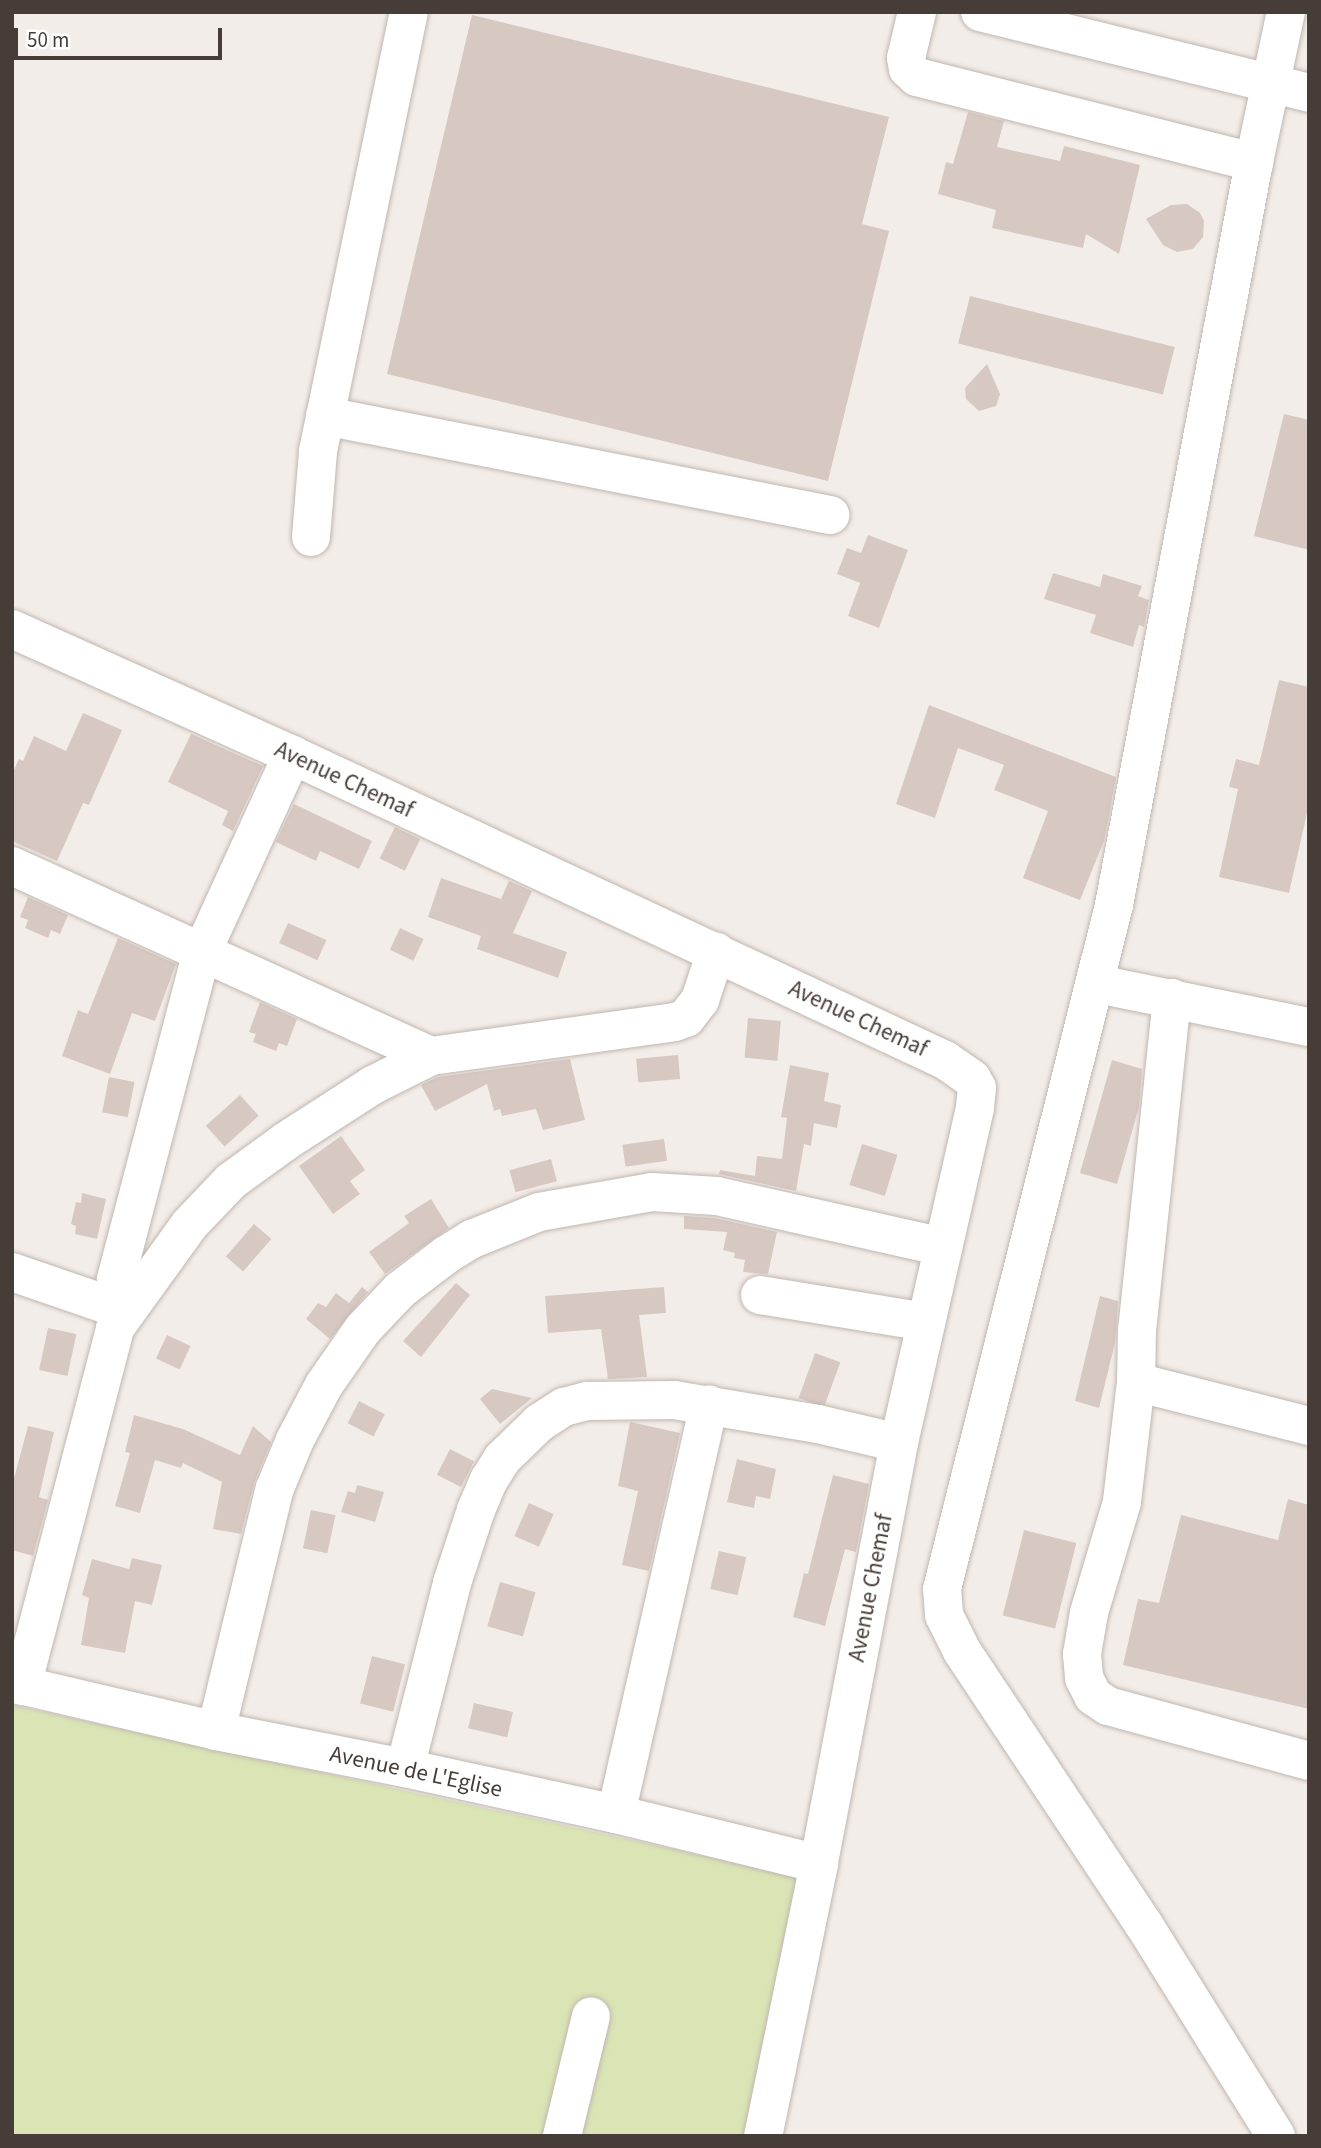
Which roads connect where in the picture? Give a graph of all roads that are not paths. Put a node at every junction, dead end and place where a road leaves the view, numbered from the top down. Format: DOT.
graph roads {
  1 [pos="409,12"];
  2 [pos="917,12"];
  3 [pos="980,12"];
  4 [pos="1286,12"];
  5 [pos="1270,84"];
  6 [pos="1309,93"];
  7 [pos="1254,162"];
  8 [pos="325,416"];
  9 [pos="830,515"];
  10 [pos="311,537"];
  11 [pos="12,629"];
  12 [pos="292,755"];
  13 [pos="12,866"];
  14 [pos="202,952"];
  15 [pos="716,952"];
  16 [pos="1097,984"];
  17 [pos="1172,998"];
  18 [pos="1309,1027"];
  19 [pos="431,1056"];
  20 [pos="943,1247"];
  21 [pos="12,1272"];
  22 [pos="760,1295"];
  23 [pos="125,1311"];
  24 [pos="926,1322"];
  25 [pos="1136,1382"];
  26 [pos="709,1404"];
  27 [pos="1309,1426"];
  28 [pos="899,1443"];
  29 [pos="17,1684"];
  30 [pos="216,1731"];
  31 [pos="1309,1761"];
  32 [pos="405,1768"];
  33 [pos="616,1814"];
  34 [pos="820,1864"];
  35 [pos="591,2016"];
  36 [pos="562,2136"];
  37 [pos="762,2136"];
  38 [pos="1276,2136"];
  1 -- 8 [label="street"];
  2 -- 7 [label="street"];
  3 -- 5 [label="street"];
  4 -- 5 [label="street"];
  5 -- 6 [label="street"];
  5 -- 7 [label="street"];
  7 -- 16 [label="street"];
  8 -- 9 [label="street"];
  8 -- 10 [label="street"];
  11 -- 12 [label="street, Avenue Chemaf"];
  12 -- 14 [label="street"];
  12 -- 15 [label="street, Avenue Chemaf"];
  13 -- 14 [label="street"];
  14 -- 19 [label="street"];
  14 -- 23 [label="street"];
  15 -- 19 [label="street"];
  15 -- 20 [label="street, Avenue Chemaf"];
  16 -- 17 [label="street"];
  16 -- 38 [label="street"];
  17 -- 18 [label="street"];
  17 -- 25 [label="street"];
  19 -- 23 [label="street"];
  20 -- 24 [label="street, Avenue Chemaf"];
  20 -- 30 [label="street"];
  21 -- 23 [label="street"];
  22 -- 24 [label="street"];
  23 -- 29 [label="street"];
  24 -- 28 [label="street, Avenue Chemaf"];
  25 -- 27 [label="street"];
  25 -- 31 [label="street"];
  26 -- 28 [label="street"];
  26 -- 32 [label="street"];
  26 -- 33 [label="street"];
  28 -- 34 [label="street, Avenue Chemaf"];
  29 -- 30 [label="street, Avenue de L'Eglise"];
  30 -- 32 [label="street, Avenue de L'Eglise"];
  32 -- 33 [label="street, Avenue de L'Eglise"];
  33 -- 34 [label="street, Avenue de L'Eglise"];
  34 -- 37 [label="street, Avenue Chemaf"];
  35 -- 36 [label="street"];
}
